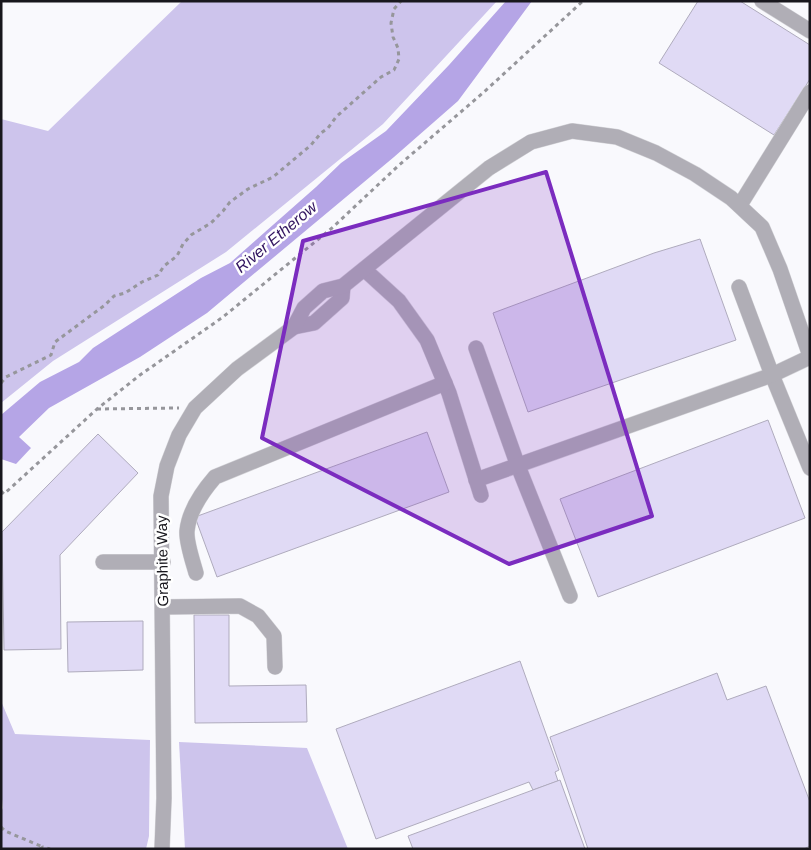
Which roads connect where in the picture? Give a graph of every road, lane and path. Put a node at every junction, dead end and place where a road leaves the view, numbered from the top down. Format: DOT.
graph roads {
  1 [pos="401,1"];
  2 [pos="583,1"];
  3 [pos="762,1"];
  4 [pos="810,31"];
  5 [pos="810,92"];
  6 [pos="740,205"];
  7 [pos="365,270"];
  8 [pos="739,287"];
  9 [pos="476,348"];
  10 [pos="810,357"];
  11 [pos="772,375"];
  12 [pos="1,383"];
  13 [pos="445,383"];
  14 [pos="195,408"];
  15 [pos="97,409"];
  16 [pos="518,466"];
  17 [pos="810,468"];
  18 [pos="2,494"];
  19 [pos="103,562"];
  20 [pos="162,562"];
  21 [pos="196,573"];
  22 [pos="570,596"];
  23 [pos="163,607"];
  24 [pos="275,667"];
  25 [pos="1,827"];
  26 [pos="42,848"];
  27 [pos="50,849"];
  28 [pos="162,849"];
  1 -- 12 [label="path"];
  2 -- 15 [label="path"];
  3 -- 4 [label="street"];
  5 -- 6 [label="street"];
  6 -- 7 [label="street"];
  6 -- 10 [label="street"];
  7 -- 13 [label="street"];
  7 -- 14 [label="street, Graphite Way"];
  8 -- 11 [label="street"];
  9 -- 16 [label="street"];
  10 -- 11 [label="street"];
  11 -- 16 [label="street"];
  11 -- 17 [label="street"];
  13 -- 16 [label="street"];
  13 -- 21 [label="street"];
  14 -- 15 [label="path"];
  14 -- 20 [label="street, Graphite Way"];
  15 -- 18 [label="path"];
  16 -- 22 [label="street"];
  19 -- 20 [label="street"];
  20 -- 23 [label="street, Graphite Way"];
  23 -- 24 [label="street"];
  23 -- 28 [label="street, Graphite Way"];
  25 -- 26 [label="path"];
  26 -- 27 [label="path"];
}
